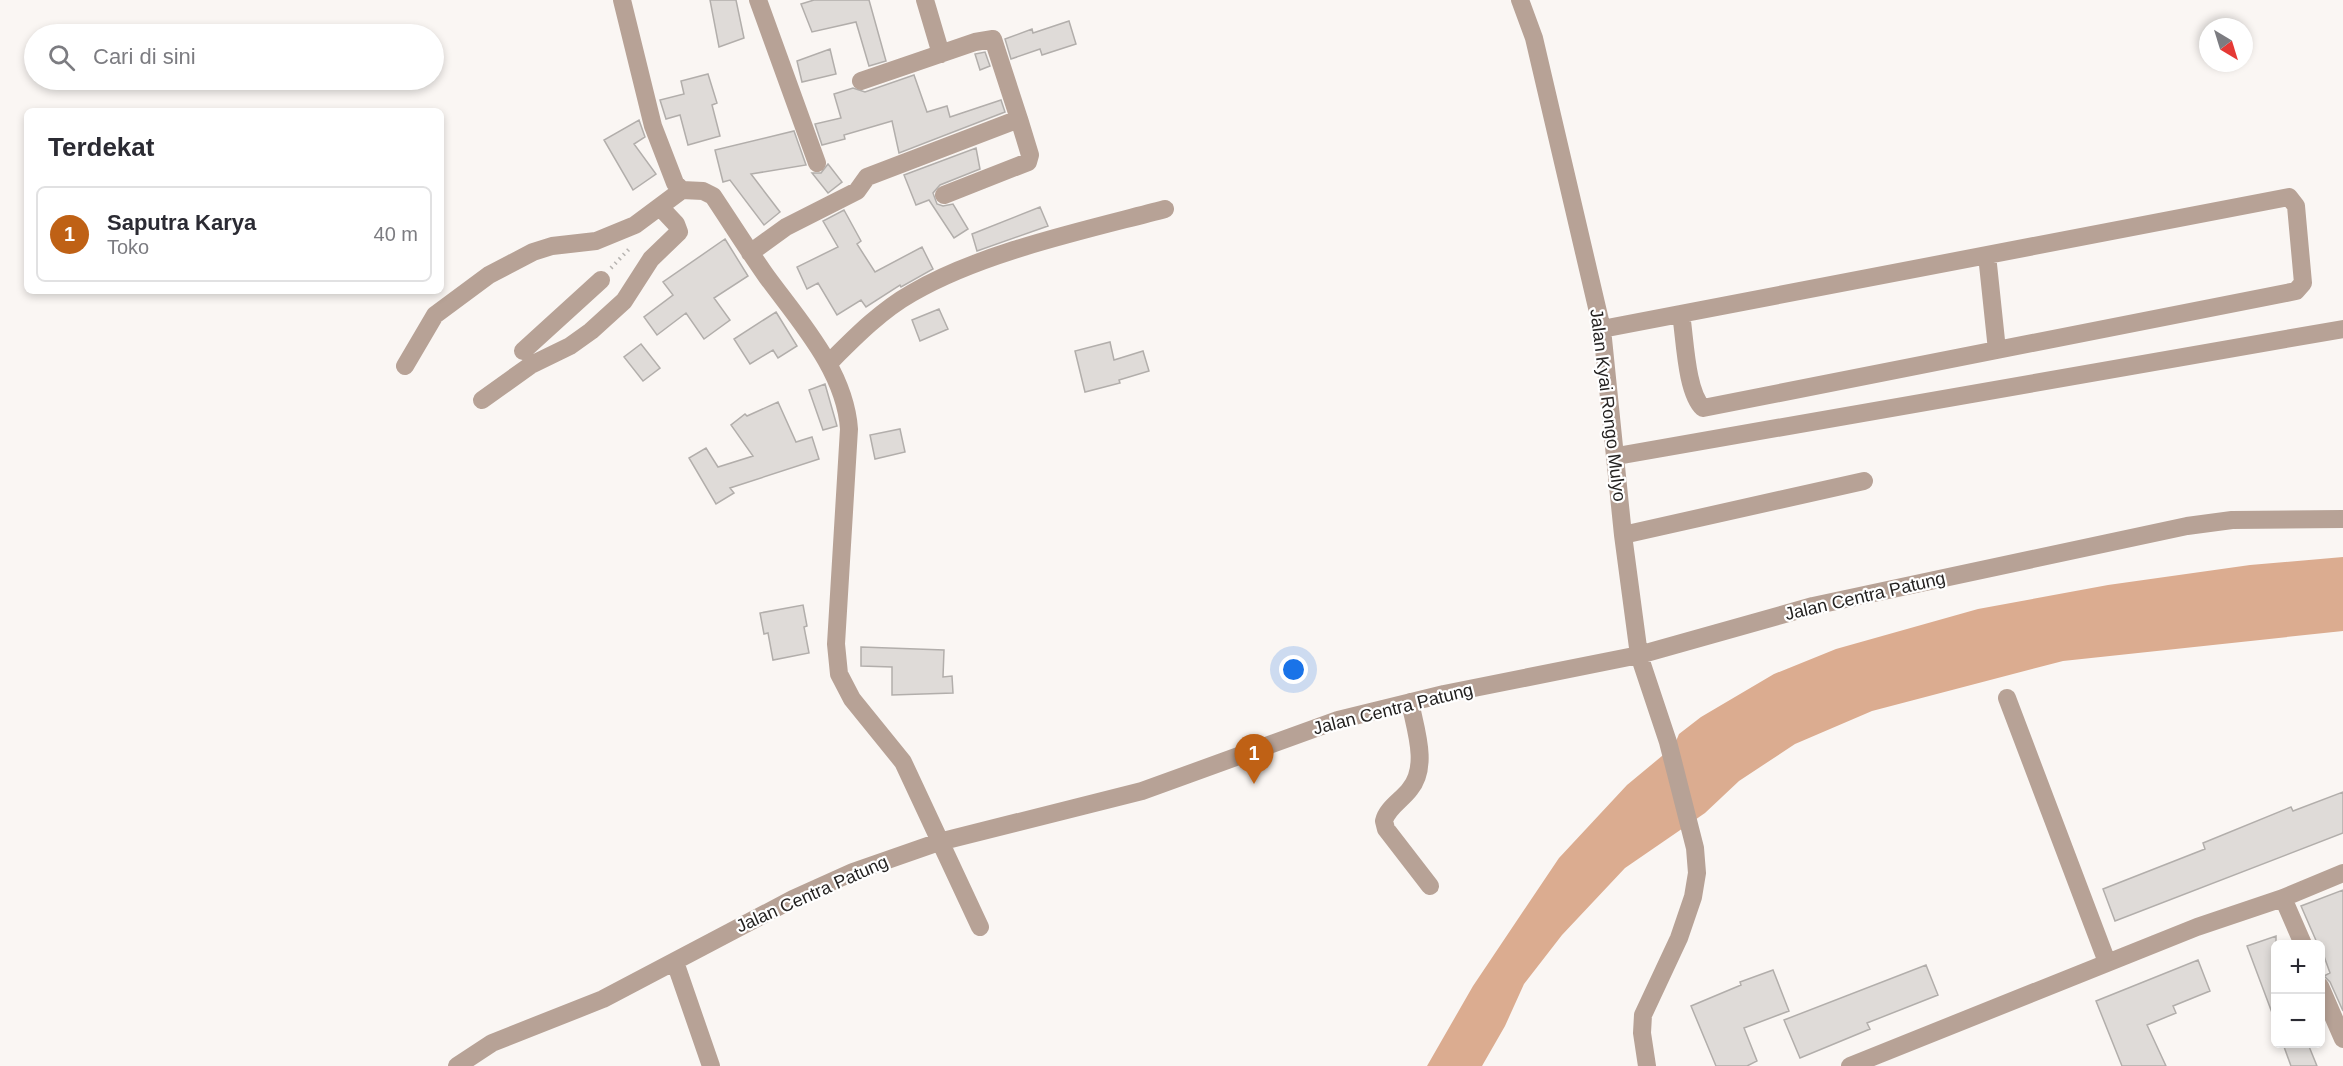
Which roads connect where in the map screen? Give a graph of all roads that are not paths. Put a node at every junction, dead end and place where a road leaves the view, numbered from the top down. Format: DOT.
graph roads {
  1 [pos="622,0"];
  2 [pos="758,0"];
  3 [pos="925,0"];
  4 [pos="1520,0"];
  5 [pos="941,54"];
  6 [pos="861,81"];
  7 [pos="1019,119"];
  8 [pos="817,163"];
  9 [pos="682,190"];
  10 [pos="944,195"];
  11 [pos="660,207"];
  12 [pos="1165,208"];
  13 [pos="750,253"];
  14 [pos="1987,255"];
  15 [pos="601,280"];
  16 [pos="1681,314"];
  17 [pos="1602,328"];
  18 [pos="2343,328"];
  19 [pos="1997,350"];
  20 [pos="523,351"];
  21 [pos="828,364"];
  22 [pos="405,366"];
  23 [pos="482,400"];
  24 [pos="1617,456"];
  25 [pos="1863,481"];
  26 [pos="2343,519"];
  27 [pos="1623,535"];
  28 [pos="1639,655"];
  29 [pos="2007,699"];
  30 [pos="1410,702"];
  31 [pos="939,842"];
  32 [pos="2343,873"];
  33 [pos="1430,886"];
  34 [pos="2283,898"];
  35 [pos="980,927"];
  36 [pos="2301,940"];
  37 [pos="675,962"];
  38 [pos="2107,962"];
  39 [pos="2323,994"];
  40 [pos="2343,1039"];
  41 [pos="457,1066"];
  42 [pos="711,1066"];
  43 [pos="1647,1066"];
  44 [pos="1850,1066"];
  1 -- 9 [label="street"];
  2 -- 8 [label="street"];
  3 -- 5 [label="street"];
  4 -- 17 [label="street, Jalan Kyai Rongo Mulyo"];
  5 -- 6 [label="street"];
  5 -- 7 [label="street"];
  7 -- 10 [label="street"];
  7 -- 13 [label="street"];
  9 -- 11 [label="street"];
  9 -- 13 [label="street"];
  11 -- 22 [label="street"];
  11 -- 23 [label="street"];
  12 -- 21 [label="street"];
  13 -- 21 [label="street"];
  14 -- 16 [label="street"];
  14 -- 19 [label="street"];
  14 -- 19 [label="street"];
  15 -- 20 [label="street"];
  16 -- 17 [label="street"];
  16 -- 19 [label="street"];
  17 -- 24 [label="street, Jalan Kyai Rongo Mulyo"];
  18 -- 24 [label="street"];
  21 -- 31 [label="street"];
  24 -- 27 [label="street, Jalan Kyai Rongo Mulyo"];
  25 -- 27 [label="street"];
  26 -- 28 [label="street, Jalan Centra Patung"];
  27 -- 28 [label="street, Jalan Kyai Rongo Mulyo"];
  28 -- 30 [label="street, Jalan Centra Patung"];
  28 -- 43 [label="street, Jalan Kyai Rongo Mulyo"];
  29 -- 38 [label="street"];
  30 -- 31 [label="street, Jalan Centra Patung"];
  30 -- 33 [label="street"];
  31 -- 35 [label="street"];
  31 -- 37 [label="street, Jalan Centra Patung"];
  32 -- 34 [label="street"];
  34 -- 36 [label="street"];
  34 -- 38 [label="street"];
  37 -- 41 [label="street, Jalan Centra Patung"];
  37 -- 42 [label="street"];
  38 -- 44 [label="street"];
  39 -- 40 [label="street"];
}
